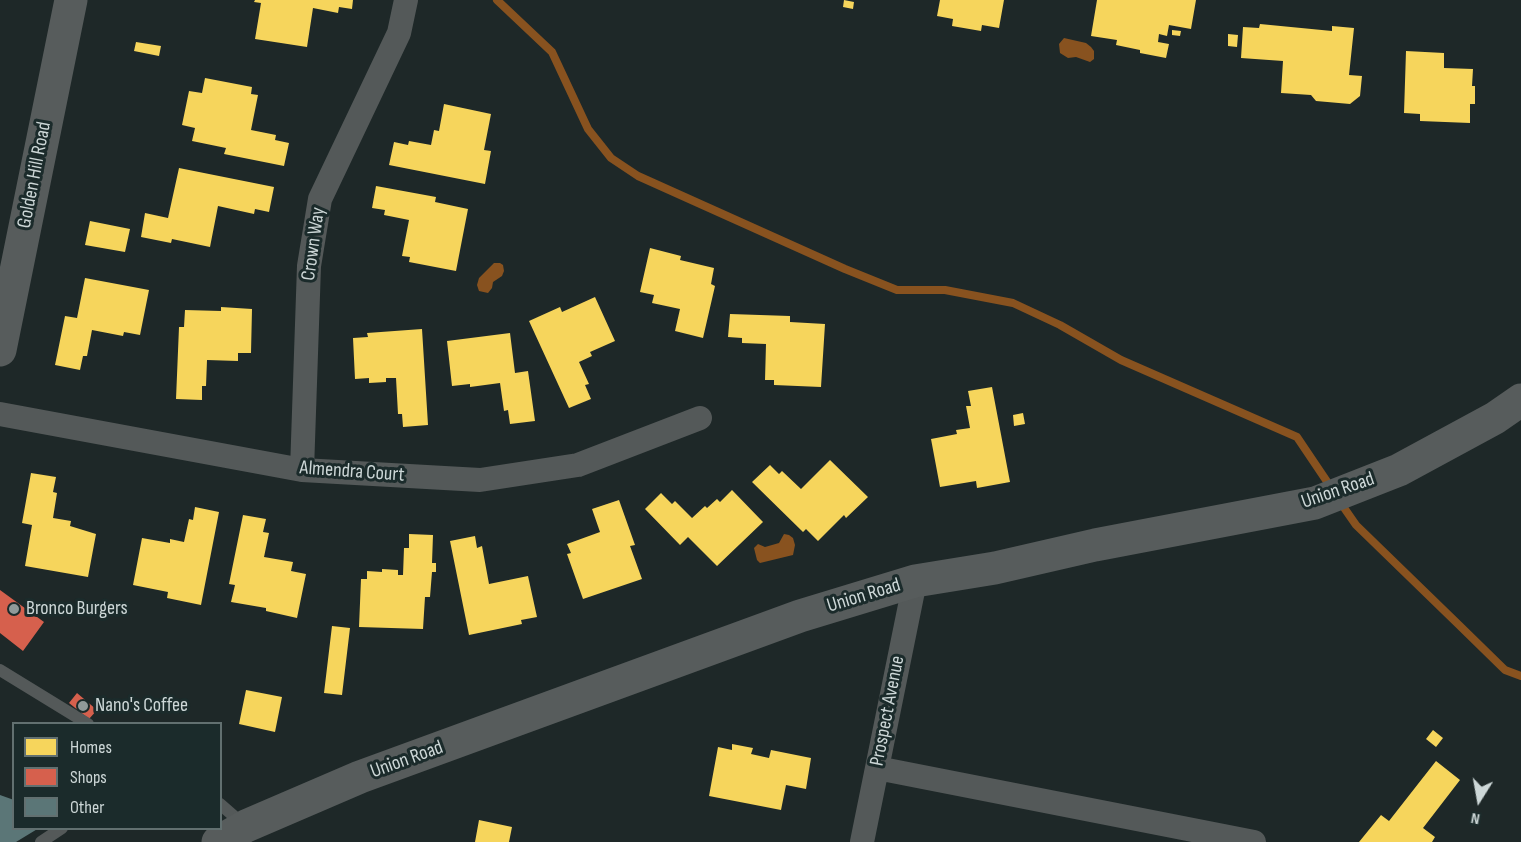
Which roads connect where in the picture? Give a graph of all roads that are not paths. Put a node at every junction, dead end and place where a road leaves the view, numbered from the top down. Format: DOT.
graph roads {
  1 [pos="69,0"];
  2 [pos="406,0"];
  3 [pos="0,350"];
  4 [pos="1521,400"];
  5 [pos="0,414"];
  6 [pos="700,418"];
  7 [pos="302,470"];
  8 [pos="915,581"];
  9 [pos="0,670"];
  10 [pos="86,722"];
  11 [pos="877,768"];
  12 [pos="222,809"];
  13 [pos="232,834"];
  14 [pos="862,842"];
  15 [pos="1254,842"];
  1 -- 3 [label="main road, Golden Hill Road"];
  2 -- 7 [label="street, Crown Way"];
  4 -- 8 [label="main road, Union Road"];
  5 -- 7 [label="street, Almendra Court"];
  6 -- 7 [label="street, Almendra Court"];
  8 -- 11 [label="street, Prospect Avenue"];
  8 -- 13 [label="main road, Union Road"];
  9 -- 10 [label="lane"];
  11 -- 14 [label="street, Prospect Avenue"];
  11 -- 15 [label="street"];
  12 -- 13 [label="lane"];
}
